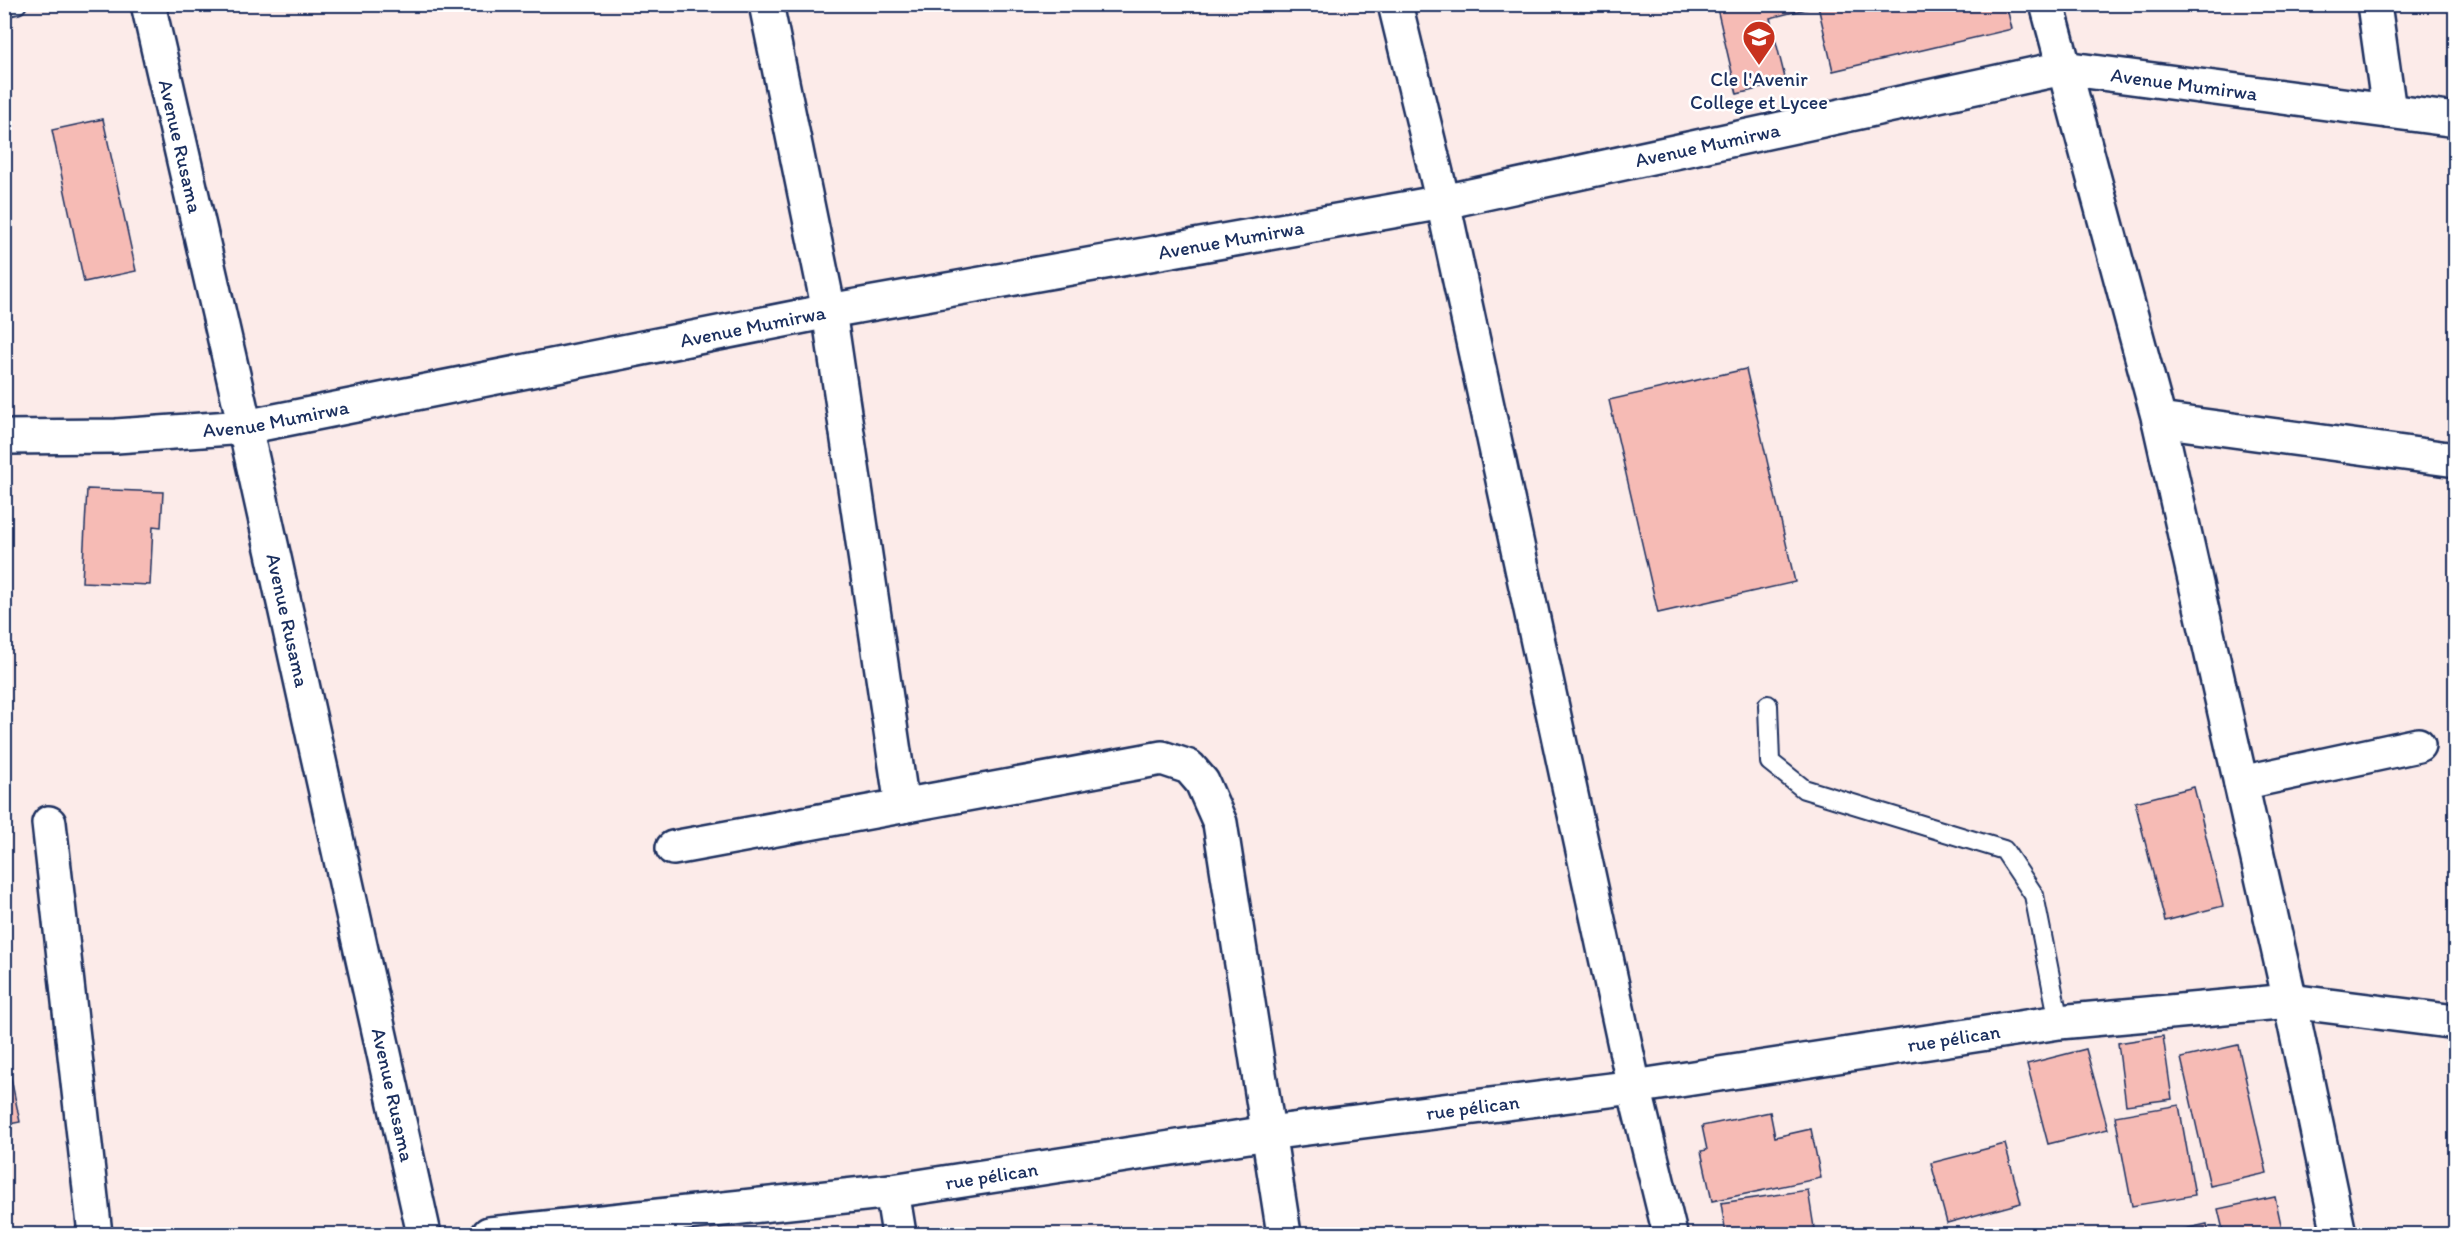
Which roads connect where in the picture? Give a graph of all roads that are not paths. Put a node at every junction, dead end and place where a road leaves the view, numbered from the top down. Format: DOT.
graph roads {
  1 [pos="17,4"];
  2 [pos="148,4"];
  3 [pos="766,4"];
  4 [pos="1395,4"];
  5 [pos="2047,4"];
  6 [pos="2374,4"];
  7 [pos="4,7"];
  8 [pos="2063,68"];
  9 [pos="2389,111"];
  10 [pos="2456,120"];
  11 [pos="1443,202"];
  12 [pos="829,311"];
  13 [pos="2159,420"];
  14 [pos="245,427"];
  15 [pos="4,437"];
  16 [pos="2456,460"];
  17 [pos="1768,705"];
  18 [pos="2418,745"];
  19 [pos="2241,783"];
  20 [pos="902,806"];
  21 [pos="49,823"];
  22 [pos="673,848"];
  23 [pos="2290,1001"];
  24 [pos="2059,1022"];
  25 [pos="2456,1022"];
  26 [pos="1634,1088"];
  27 [pos="1268,1133"];
  28 [pos="892,1191"];
  29 [pos="95,1234"];
  30 [pos="424,1234"];
  31 [pos="489,1234"];
  32 [pos="898,1234"];
  33 [pos="1284,1234"];
  34 [pos="1670,1234"];
  35 [pos="2339,1234"];
  1 -- 7 [label="lane"];
  2 -- 14 [label="street, Avenue Rusama"];
  3 -- 12 [label="street"];
  4 -- 11 [label="street"];
  5 -- 8 [label="street"];
  6 -- 9 [label="street"];
  8 -- 9 [label="street, Avenue Mumirwa"];
  8 -- 11 [label="street, Avenue Mumirwa"];
  8 -- 13 [label="street"];
  9 -- 10 [label="street, Avenue Mumirwa"];
  11 -- 12 [label="street, Avenue Mumirwa"];
  11 -- 26 [label="street"];
  12 -- 14 [label="street, Avenue Mumirwa"];
  12 -- 20 [label="street"];
  13 -- 16 [label="street"];
  13 -- 19 [label="street"];
  14 -- 15 [label="street, Avenue Mumirwa"];
  14 -- 30 [label="street, Avenue Rusama"];
  17 -- 24 [label="lane"];
  18 -- 19 [label="street"];
  19 -- 23 [label="street"];
  20 -- 22 [label="street"];
  20 -- 27 [label="street"];
  21 -- 29 [label="street"];
  23 -- 24 [label="street, rue pélican"];
  23 -- 25 [label="street, rue pélican"];
  23 -- 35 [label="street"];
  24 -- 26 [label="street, rue pélican"];
  26 -- 27 [label="street, rue pélican"];
  26 -- 34 [label="street"];
  27 -- 28 [label="street, rue pélican"];
  27 -- 33 [label="street"];
  28 -- 31 [label="street, rue pélican"];
  28 -- 32 [label="street"];
}
